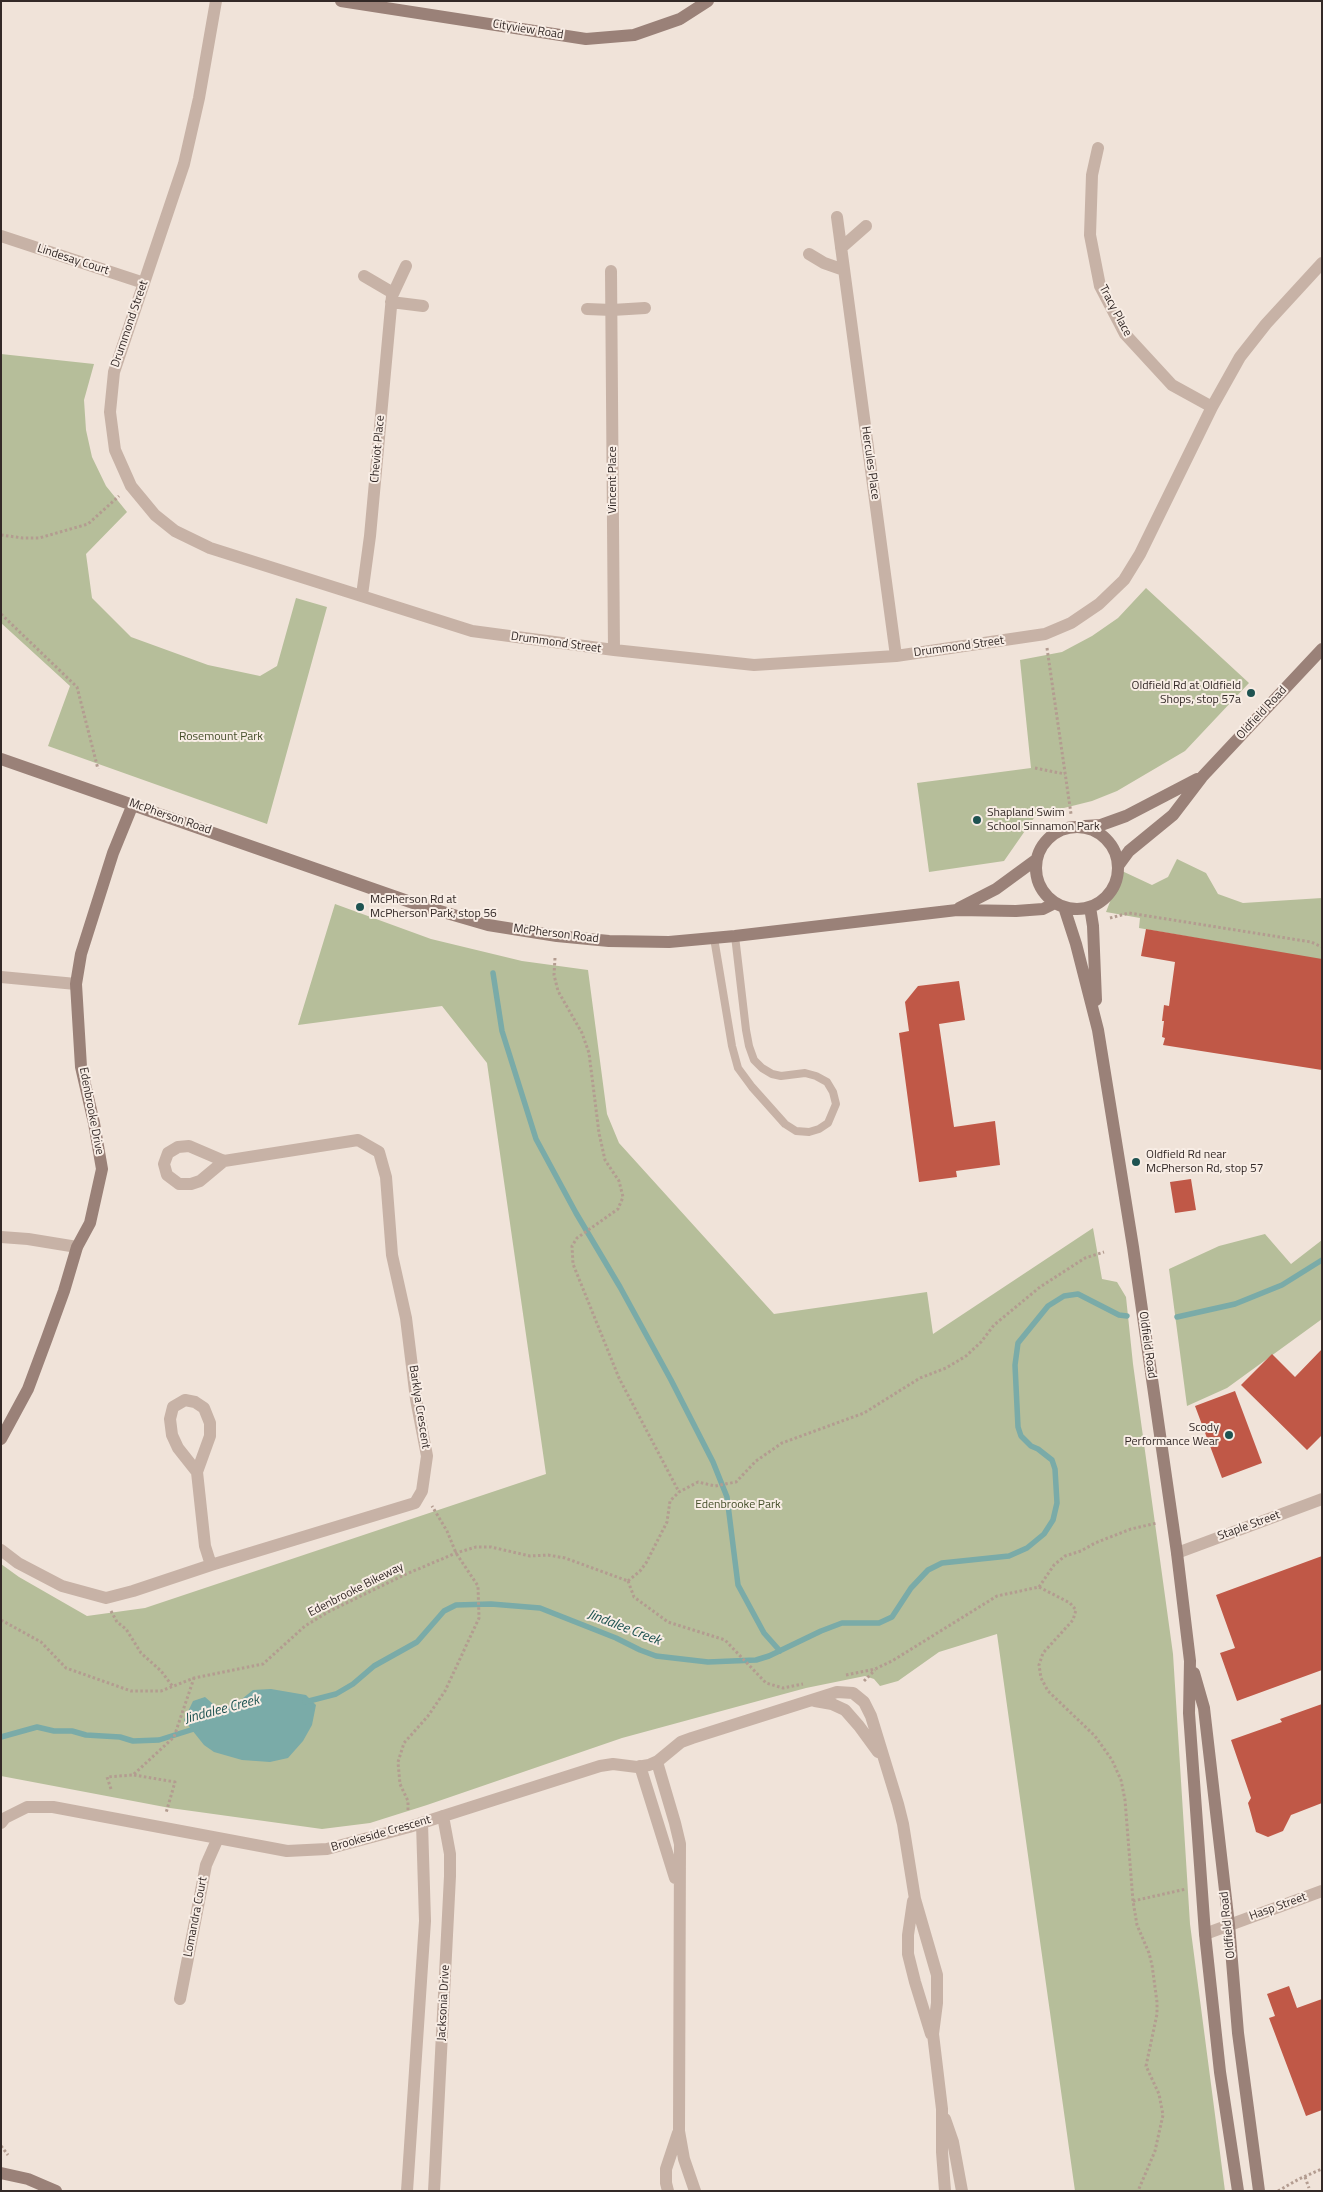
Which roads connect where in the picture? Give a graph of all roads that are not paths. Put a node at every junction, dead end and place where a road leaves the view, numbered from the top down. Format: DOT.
graph roads {
  1 [pos="216,1"];
  2 [pos="341,1"];
  3 [pos="708,1"];
  4 [pos="1098,148"];
  5 [pos="837,217"];
  6 [pos="866,226"];
  7 [pos="1,236"];
  8 [pos="841,248"];
  9 [pos="809,254"];
  10 [pos="1322,263"];
  11 [pos="406,266"];
  12 [pos="844,270"];
  13 [pos="612,271"];
  14 [pos="364,276"];
  15 [pos="144,283"];
  16 [pos="392,298"];
  17 [pos="424,306"];
  18 [pos="645,308"];
  19 [pos="587,309"];
  20 [pos="612,310"];
  21 [pos="1212,407"];
  22 [pos="362,595"];
  23 [pos="1322,649"];
  24 [pos="614,650"];
  25 [pos="896,656"];
  26 [pos="1,759"];
  27 [pos="1202,777"];
  28 [pos="133,804"];
  29 [pos="1083,826"];
  30 [pos="1037,859"];
  31 [pos="1118,866"];
  32 [pos="1059,905"];
  33 [pos="1090,907"];
  34 [pos="957,910"];
  35 [pos="735,936"];
  36 [pos="714,938"];
  37 [pos="1,977"];
  38 [pos="76,984"];
  39 [pos="746,1030"];
  40 [pos="1098,1030"];
  41 [pos="729,1032"];
  42 [pos="224,1160"];
  43 [pos="1,1237"];
  44 [pos="76,1247"];
  45 [pos="1,1439"];
  46 [pos="197,1472"];
  47 [pos="1322,1499"];
  48 [pos="1,1550"];
  49 [pos="1177,1553"];
  50 [pos="211,1565"];
  51 [pos="1190,1661"];
  52 [pos="807,1702"];
  53 [pos="657,1762"];
  54 [pos="640,1766"];
  55 [pos="886,1768"];
  56 [pos="443,1816"];
  57 [pos="1,1823"];
  58 [pos="422,1823"];
  59 [pos="218,1838"];
  60 [pos="913,1891"];
  61 [pos="1322,1891"];
  62 [pos="679,1895"];
  63 [pos="1229,1925"];
  64 [pos="1205,1934"];
  65 [pos="180,1999"];
  66 [pos="934,2042"];
  67 [pos="942,2109"];
  68 [pos="679,2131"];
  69 [pos="1,2173"];
  70 [pos="56,2191"];
  71 [pos="407,2191"];
  72 [pos="434,2191"];
  73 [pos="668,2191"];
  74 [pos="694,2191"];
  75 [pos="945,2191"];
  76 [pos="962,2191"];
  77 [pos="1238,2191"];
  78 [pos="1259,2191"];
  1 -- 15 [label="street, Drummond Street"];
  2 -- 3 [label="street, Cityview Road"];
  4 -- 21 [label="street, Tracy Place"];
  5 -- 8 [label="street, Hercules Place"];
  6 -- 8 [label="street"];
  7 -- 15 [label="street, Lindesay Court"];
  8 -- 12 [label="street, Hercules Place"];
  9 -- 12 [label="street"];
  10 -- 21 [label="street, Drummond Street"];
  11 -- 16 [label="street, Cheviot Place"];
  12 -- 25 [label="street, Hercules Place"];
  13 -- 20 [label="street, Vincent Place"];
  14 -- 16 [label="street"];
  15 -- 22 [label="street, Drummond Street"];
  16 -- 17 [label="street"];
  16 -- 22 [label="street, Cheviot Place"];
  18 -- 20 [label="street"];
  19 -- 20 [label="street"];
  20 -- 24 [label="street, Vincent Place"];
  21 -- 25 [label="street, Drummond Street"];
  22 -- 24 [label="street, Drummond Street"];
  23 -- 27 [label="street, Oldfield Road"];
  24 -- 25 [label="street, Drummond Street"];
  26 -- 28 [label="street, McPherson Road"];
  27 -- 29 [label="street, Oldfield Road"];
  27 -- 31 [label="street, Oldfield Road"];
  28 -- 36 [label="street, McPherson Road"];
  28 -- 38 [label="street, Edenbrooke Drive"];
  29 -- 30 [label="street"];
  29 -- 31 [label="street"];
  30 -- 32 [label="street"];
  30 -- 34 [label="street"];
  31 -- 33 [label="street"];
  32 -- 33 [label="street"];
  32 -- 34 [label="street"];
  32 -- 40 [label="street, Oldfield Road"];
  33 -- 40 [label="street, Oldfield Road"];
  34 -- 35 [label="street, McPherson Road"];
  35 -- 36 [label="street, McPherson Road"];
  35 -- 39 [label="lane"];
  36 -- 41 [label="lane"];
  37 -- 38 [label="street"];
  38 -- 44 [label="street, Edenbrooke Drive"];
  39 -- 41 [label="lane"];
  39 -- 41 [label="lane"];
  40 -- 49 [label="street, Oldfield Road"];
  42 -- 50 [label="street, Barklya Crescent"];
  43 -- 44 [label="street"];
  44 -- 45 [label="street, Edenbrooke Drive"];
  46 -- 46 [label="street"];
  46 -- 50 [label="street"];
  47 -- 49 [label="street, Staple Street"];
  48 -- 50 [label="street"];
  49 -- 51 [label="street, Oldfield Road"];
  51 -- 63 [label="street, Oldfield Road"];
  51 -- 64 [label="street, Oldfield Road"];
  52 -- 53 [label="street, Brookeside Crescent"];
  52 -- 55 [label="street, Brookeside Crescent"];
  52 -- 55 [label="street, Brookeside Crescent"];
  53 -- 54 [label="street, Brookeside Crescent"];
  53 -- 62 [label="street"];
  54 -- 56 [label="street, Brookeside Crescent"];
  54 -- 62 [label="street"];
  55 -- 60 [label="street, Brookeside Crescent"];
  56 -- 58 [label="street, Brookeside Crescent"];
  56 -- 72 [label="street, Jacksonia Drive"];
  57 -- 59 [label="street, Brookeside Crescent"];
  58 -- 59 [label="street, Brookeside Crescent"];
  58 -- 71 [label="street, Jacksonia Drive"];
  59 -- 65 [label="street, Lomandra Court"];
  60 -- 66 [label="street, Brookeside Crescent"];
  60 -- 66 [label="street, Brookeside Crescent"];
  61 -- 63 [label="street, Hasp Street"];
  62 -- 68 [label="street"];
  63 -- 64 [label="street, Hasp Street"];
  63 -- 78 [label="street, Oldfield Road"];
  64 -- 77 [label="street, Oldfield Road"];
  66 -- 67 [label="street, Brookeside Crescent"];
  67 -- 75 [label="street, Brookeside Crescent"];
  67 -- 76 [label="street, Brookeside Crescent"];
  68 -- 73 [label="street"];
  68 -- 74 [label="street"];
  69 -- 70 [label="street"];
}
